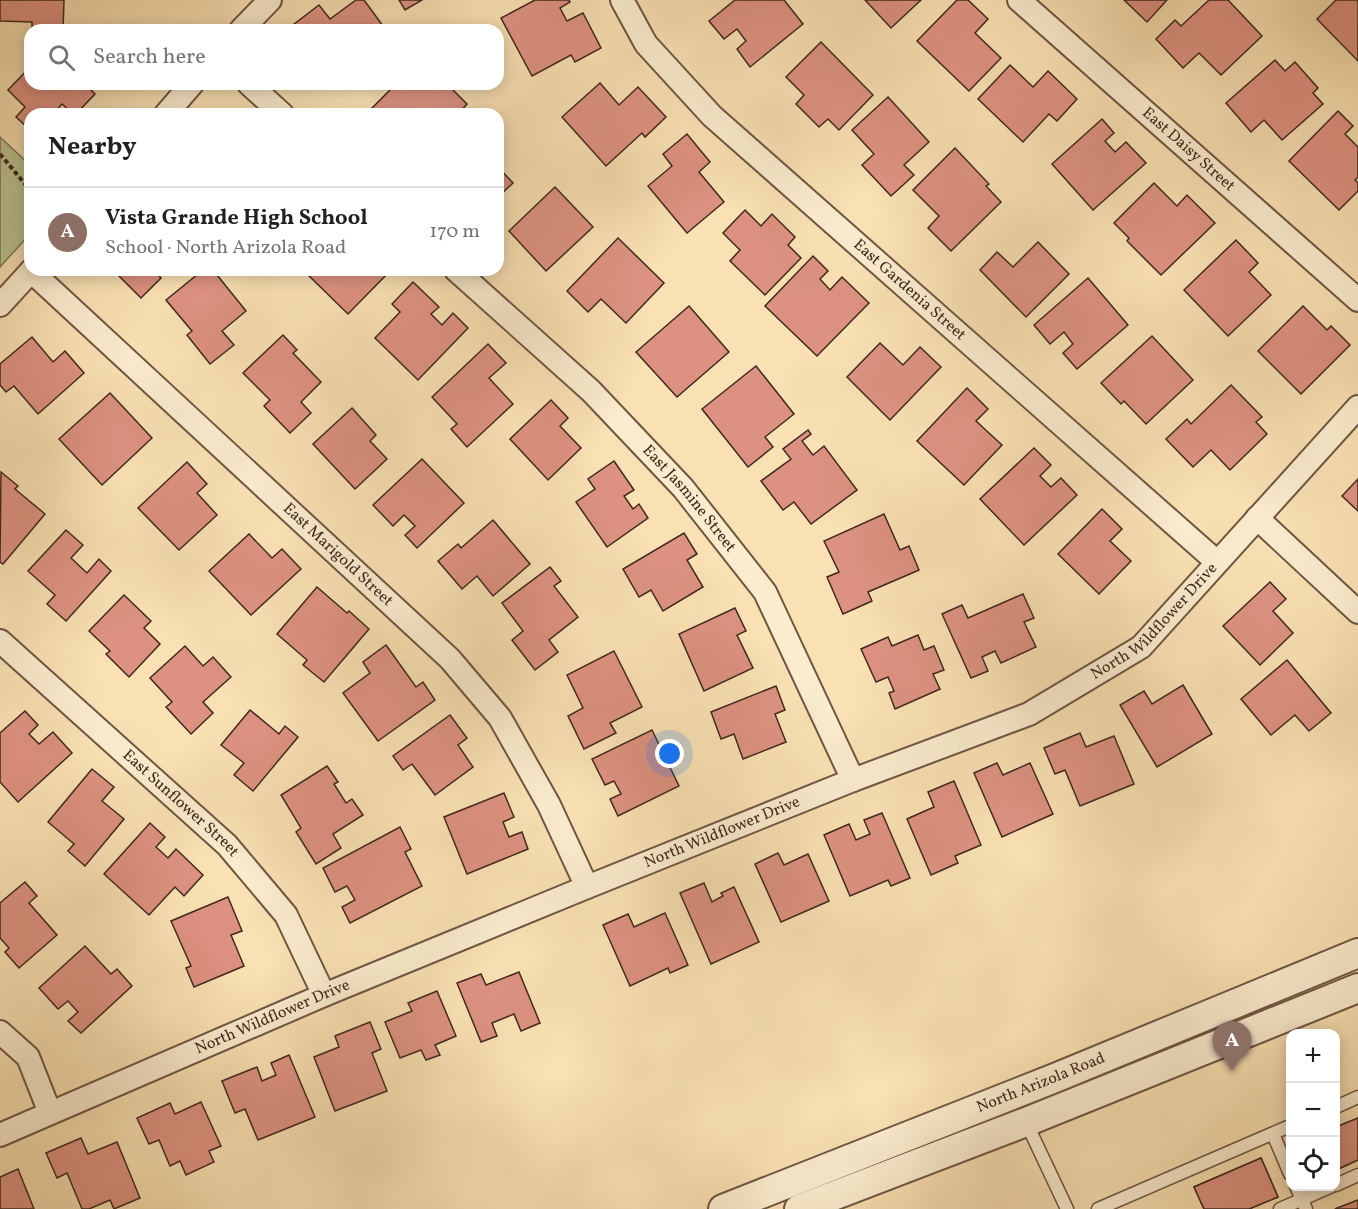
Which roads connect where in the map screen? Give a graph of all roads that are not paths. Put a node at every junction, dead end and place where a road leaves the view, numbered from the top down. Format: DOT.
graph roads {
  1 [pos="270,0"];
  2 [pos="622,0"];
  3 [pos="1019,0"];
  4 [pos="247,24"];
  5 [pos="183,90"];
  6 [pos="256,90"];
  7 [pos="170,108"];
  8 [pos="275,108"];
  9 [pos="27,276"];
  10 [pos="37,276"];
  11 [pos="463,276"];
  12 [pos="1358,300"];
  13 [pos="0,305"];
  14 [pos="1358,407"];
  15 [pos="1257,518"];
  16 [pos="1217,562"];
  17 [pos="1358,612"];
  18 [pos="0,641"];
  19 [pos="853,780"];
  20 [pos="587,886"];
  21 [pos="1358,953"];
  22 [pos="1358,988"];
  23 [pos="324,995"];
  24 [pos="0,1032"];
  25 [pos="1358,1097"];
  26 [pos="1340,1105"];
  27 [pos="50,1113"];
  28 [pos="1026,1122"];
  29 [pos="1286,1128"];
  30 [pos="1273,1134"];
  31 [pos="0,1135"];
  32 [pos="1286,1165"];
  33 [pos="1358,1175"];
  34 [pos="1340,1183"];
  35 [pos="1325,1191"];
  36 [pos="1303,1204"];
  37 [pos="723,1209"];
  38 [pos="799,1209"];
  39 [pos="1067,1209"];
  40 [pos="1098,1209"];
  41 [pos="1280,1209"];
  1 -- 4 [label="street"];
  2 -- 16 [label="street, East Gardenia Street"];
  3 -- 12 [label="street, East Daisy Street"];
  5 -- 7 [label="street"];
  6 -- 8 [label="street"];
  9 -- 13 [label="street"];
  10 -- 20 [label="street, East Marigold Street"];
  11 -- 19 [label="street, East Jasmine Street"];
  14 -- 15 [label="street, North Wildflower Drive"];
  15 -- 16 [label="street, North Wildflower Drive"];
  15 -- 17 [label="street"];
  16 -- 19 [label="street, North Wildflower Drive"];
  18 -- 23 [label="street, East Sunflower Street"];
  19 -- 20 [label="street, North Wildflower Drive"];
  20 -- 23 [label="street, North Wildflower Drive"];
  21 -- 37 [label="street, North Arizola Road"];
  22 -- 28 [label="street, North Arizola Road"];
  23 -- 27 [label="street, North Wildflower Drive"];
  24 -- 27 [label="street"];
  25 -- 26 [label="lane"];
  27 -- 31 [label="street, North Wildflower Drive"];
  28 -- 38 [label="street, North Arizola Road"];
  28 -- 39 [label="lane"];
  29 -- 30 [label="lane"];
  30 -- 32 [label="lane"];
  30 -- 40 [label="lane"];
  33 -- 34 [label="lane"];
  35 -- 36 [label="lane"];
  36 -- 41 [label="lane"];
}
